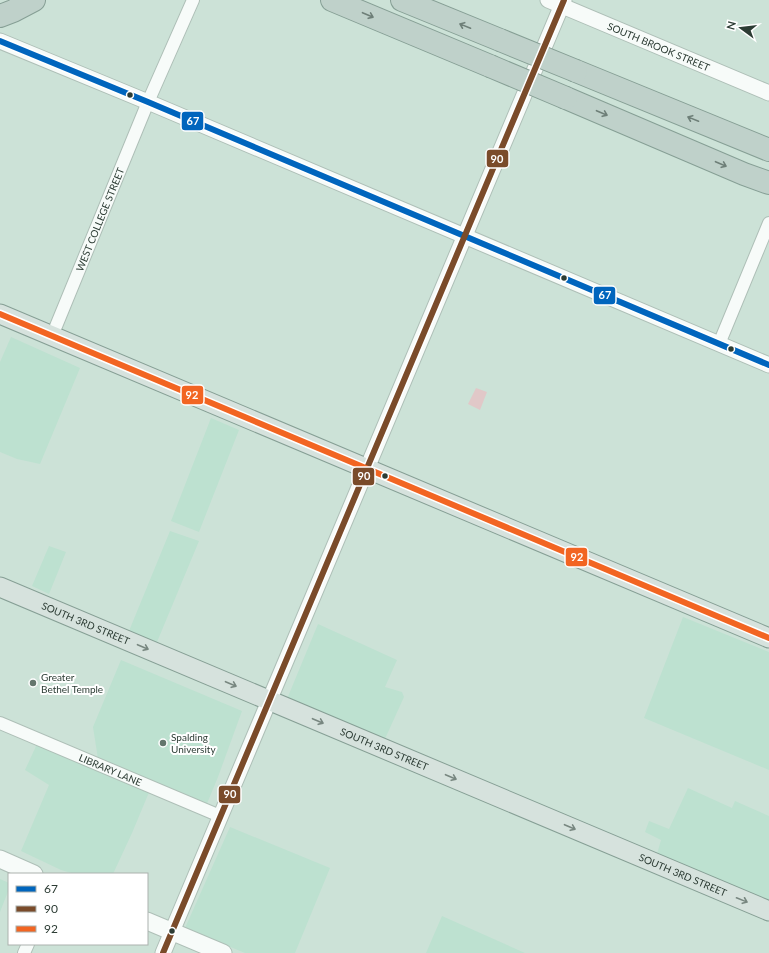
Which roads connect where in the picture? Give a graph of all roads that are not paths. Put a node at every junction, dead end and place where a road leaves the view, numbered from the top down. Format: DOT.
graph roads {
  1 [pos="34,0"];
  2 [pos="193,0"];
  3 [pos="332,0"];
  4 [pos="402,0"];
  5 [pos="408,0"];
  6 [pos="557,2"];
  7 [pos="431,12"];
  8 [pos="0,16"];
  9 [pos="0,41"];
  10 [pos="769,93"];
  11 [pos="148,102"];
  12 [pos="762,147"];
  13 [pos="769,183"];
  14 [pos="769,223"];
  15 [pos="464,236"];
  16 [pos="0,314"];
  17 [pos="52,336"];
  18 [pos="719,344"];
  19 [pos="769,365"];
  20 [pos="366,469"];
  21 [pos="0,587"];
  22 [pos="769,638"];
  23 [pos="270,701"];
  24 [pos="0,723"];
  25 [pos="220,816"];
  26 [pos="0,859"];
  27 [pos="32,873"];
  28 [pos="769,911"];
  29 [pos="148,921"];
  30 [pos="172,931"];
  31 [pos="163,953"];
  32 [pos="223,953"];
  1 -- 8 [label="highway"];
  2 -- 11 [label="street, WEST COLLEGE STREET"];
  3 -- 13 [label="highway, one-way, bridge"];
  4 -- 7 [label="highway"];
  5 -- 7 [label="highway"];
  6 -- 10 [label="street, SOUTH BROOK STREET"];
  6 -- 15 [label="street"];
  12 -- 7 [label="highway, one-way, bridge"];
  9 -- 11 [label="street"];
  11 -- 15 [label="street"];
  11 -- 17 [label="street, WEST COLLEGE STREET"];
  14 -- 18 [label="street"];
  15 -- 18 [label="street"];
  15 -- 20 [label="street"];
  16 -- 17 [label="main road"];
  17 -- 20 [label="main road"];
  18 -- 19 [label="street"];
  20 -- 22 [label="main road"];
  20 -- 23 [label="street"];
  21 -- 23 [label="main road, SOUTH 3RD STREET, one-way"];
  23 -- 25 [label="street"];
  23 -- 28 [label="main road, SOUTH 3RD STREET, one-way"];
  24 -- 25 [label="street, LIBRARY LANE"];
  25 -- 30 [label="street"];
  26 -- 27 [label="main road"];
  29 -- 30 [label="main road"];
  30 -- 31 [label="street"];
  30 -- 32 [label="main road"];
}
